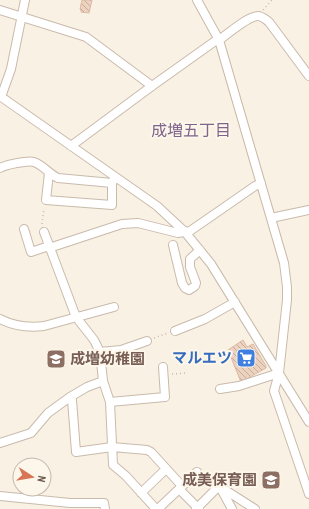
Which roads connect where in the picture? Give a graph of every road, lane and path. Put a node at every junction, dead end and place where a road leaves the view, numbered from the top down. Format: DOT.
graph roads {
  1 [pos="25,0"];
  2 [pos="197,0"];
  3 [pos="272,0"];
  4 [pos="0,10"];
  5 [pos="258,16"];
  6 [pos="22,17"];
  7 [pos="219,39"];
  8 [pos="309,76"];
  9 [pos="152,86"];
  10 [pos="0,97"];
  11 [pos="71,146"];
  12 [pos="0,168"];
  13 [pos="49,173"];
  14 [pos="114,180"];
  15 [pos="261,183"];
  16 [pos="46,202"];
  17 [pos="309,210"];
  18 [pos="271,218"];
  19 [pos="24,229"];
  20 [pos="44,232"];
  21 [pos="185,232"];
  22 [pos="173,246"];
  23 [pos="49,248"];
  24 [pos="200,250"];
  25 [pos="234,302"];
  26 [pos="114,306"];
  27 [pos="76,317"];
  28 [pos="0,319"];
  29 [pos="175,331"];
  30 [pos="147,341"];
  31 [pos="100,352"];
  32 [pos="163,371"];
  33 [pos="186,373"];
  34 [pos="279,373"];
  35 [pos="103,381"];
  36 [pos="220,389"];
  37 [pos="70,397"];
  38 [pos="110,402"];
  39 [pos="309,422"];
  40 [pos="0,444"];
  41 [pos="112,447"];
  42 [pos="166,469"];
  43 [pos="198,472"];
  44 [pos="219,486"];
  45 [pos="180,488"];
  46 [pos="141,493"];
  47 [pos="309,494"];
  48 [pos="0,496"];
  49 [pos="105,509"];
  50 [pos="157,509"];
  51 [pos="198,509"];
  52 [pos="232,509"];
  53 [pos="255,509"];
  1 -- 6 [label="street"];
  2 -- 7 [label="street"];
  3 -- 5 [label="path"];
  4 -- 6 [label="street"];
  5 -- 7 [label="street"];
  5 -- 8 [label="street"];
  6 -- 9 [label="street"];
  6 -- 10 [label="street"];
  7 -- 9 [label="street"];
  7 -- 15 [label="street"];
  9 -- 11 [label="street"];
  10 -- 11 [label="street"];
  11 -- 14 [label="street"];
  12 -- 13 [label="street"];
  13 -- 14 [label="street"];
  13 -- 16 [label="street"];
  14 -- 16 [label="street"];
  14 -- 21 [label="street"];
  15 -- 18 [label="street"];
  15 -- 21 [label="street"];
  16 -- 20 [label="path"];
  17 -- 18 [label="street"];
  18 -- 34 [label="street"];
  19 -- 23 [label="street"];
  20 -- 23 [label="street"];
  21 -- 23 [label="street"];
  21 -- 24 [label="street"];
  22 -- 24 [label="street"];
  23 -- 27 [label="street"];
  24 -- 25 [label="street"];
  25 -- 29 [label="street"];
  25 -- 34 [label="street"];
  26 -- 27 [label="street"];
  27 -- 28 [label="street"];
  27 -- 31 [label="street"];
  29 -- 30 [label="path"];
  30 -- 31 [label="street"];
  31 -- 35 [label="street"];
  32 -- 33 [label="path"];
  32 -- 38 [label="street"];
  34 -- 36 [label="street"];
  34 -- 39 [label="street"];
  34 -- 47 [label="street"];
  35 -- 37 [label="street"];
  35 -- 38 [label="street"];
  37 -- 40 [label="street"];
  37 -- 41 [label="street"];
  38 -- 41 [label="street"];
  41 -- 42 [label="street"];
  41 -- 46 [label="street"];
  42 -- 45 [label="street"];
  42 -- 46 [label="street"];
  43 -- 45 [label="street"];
  44 -- 51 [label="street"];
  44 -- 52 [label="street"];
  44 -- 53 [label="street"];
  45 -- 50 [label="street"];
  45 -- 51 [label="street"];
  46 -- 50 [label="street"];
  48 -- 49 [label="street"];
}
